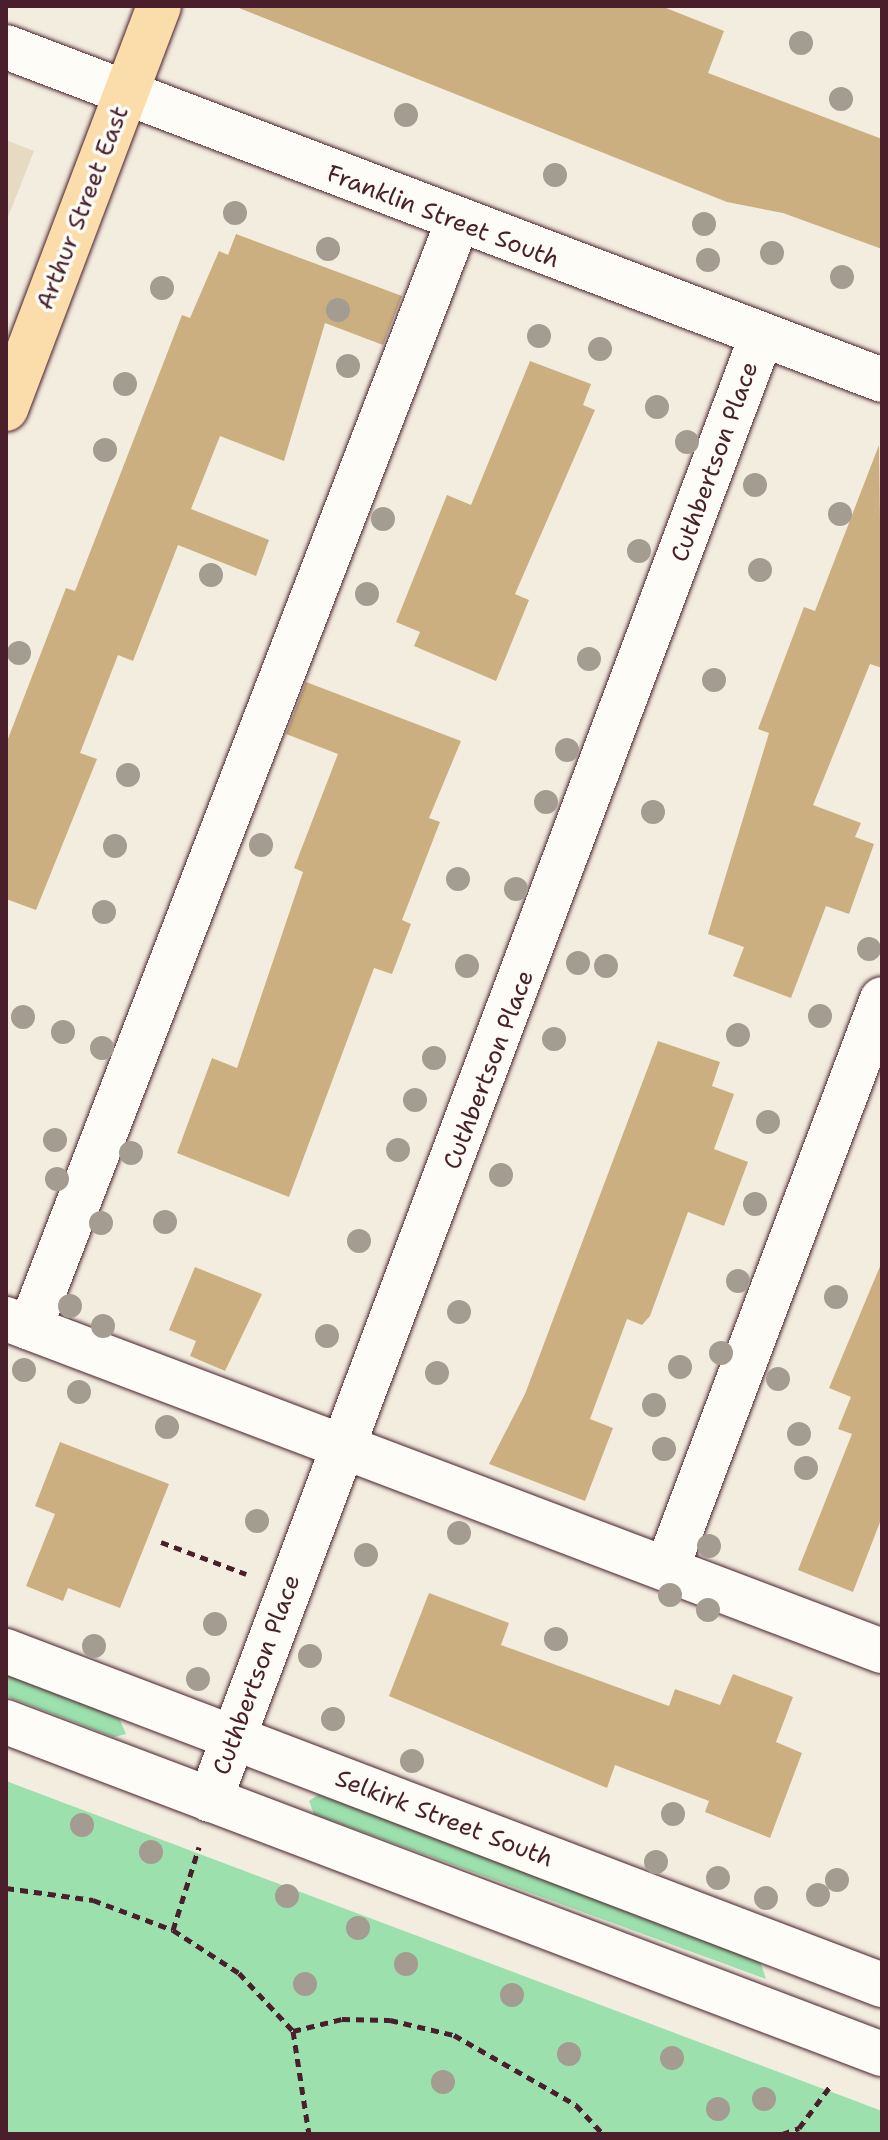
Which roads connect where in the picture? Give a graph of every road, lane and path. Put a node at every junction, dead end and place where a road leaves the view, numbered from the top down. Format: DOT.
graph roads {
  1 [pos="159,6"];
  2 [pos="6,47"];
  3 [pos="126,93"];
  4 [pos="457,223"];
  5 [pos="761,337"];
  6 [pos="882,380"];
  7 [pos="6,409"];
  8 [pos="882,999"];
  9 [pos="18,1323"];
  10 [pos="345,1445"];
  11 [pos="161,1542"];
  12 [pos="667,1568"];
  13 [pos="287,1590"];
  14 [pos="6,1651"];
  15 [pos="882,1651"];
  16 [pos="6,1722"];
  17 [pos="234,1739"];
  18 [pos="210,1800"];
  19 [pos="6,1888"];
  20 [pos="173,1930"];
  21 [pos="882,1985"];
  22 [pos="882,1994"];
  23 [pos="293,2031"];
  24 [pos="872,2050"];
  25 [pos="309,2134"];
  26 [pos="603,2134"];
  27 [pos="782,2134"];
  1 -- 3 [label="main road, Arthur Street East"];
  2 -- 3 [label="street, Franklin Street South"];
  3 -- 4 [label="street, Franklin Street South"];
  3 -- 7 [label="main road, Arthur Street East"];
  4 -- 5 [label="street, Franklin Street South"];
  4 -- 9 [label="street"];
  5 -- 6 [label="street, Franklin Street South"];
  5 -- 10 [label="street, Cuthbertson Place"];
  8 -- 12 [label="street"];
  9 -- 10 [label="street"];
  10 -- 12 [label="street"];
  10 -- 13 [label="street, Cuthbertson Place"];
  11 -- 13 [label="path"];
  12 -- 15 [label="street"];
  13 -- 17 [label="street, Cuthbertson Place"];
  14 -- 17 [label="street, Selkirk Street South"];
  16 -- 18 [label="street"];
  17 -- 18 [label="street, Cuthbertson Place"];
  17 -- 21 [label="street, Selkirk Street South"];
  18 -- 20 [label="path"];
  18 -- 24 [label="street"];
  19 -- 20 [label="path"];
  20 -- 23 [label="path"];
  22 -- 24 [label="street"];
  23 -- 25 [label="path"];
  23 -- 26 [label="path"];
  24 -- 27 [label="path"];
}
